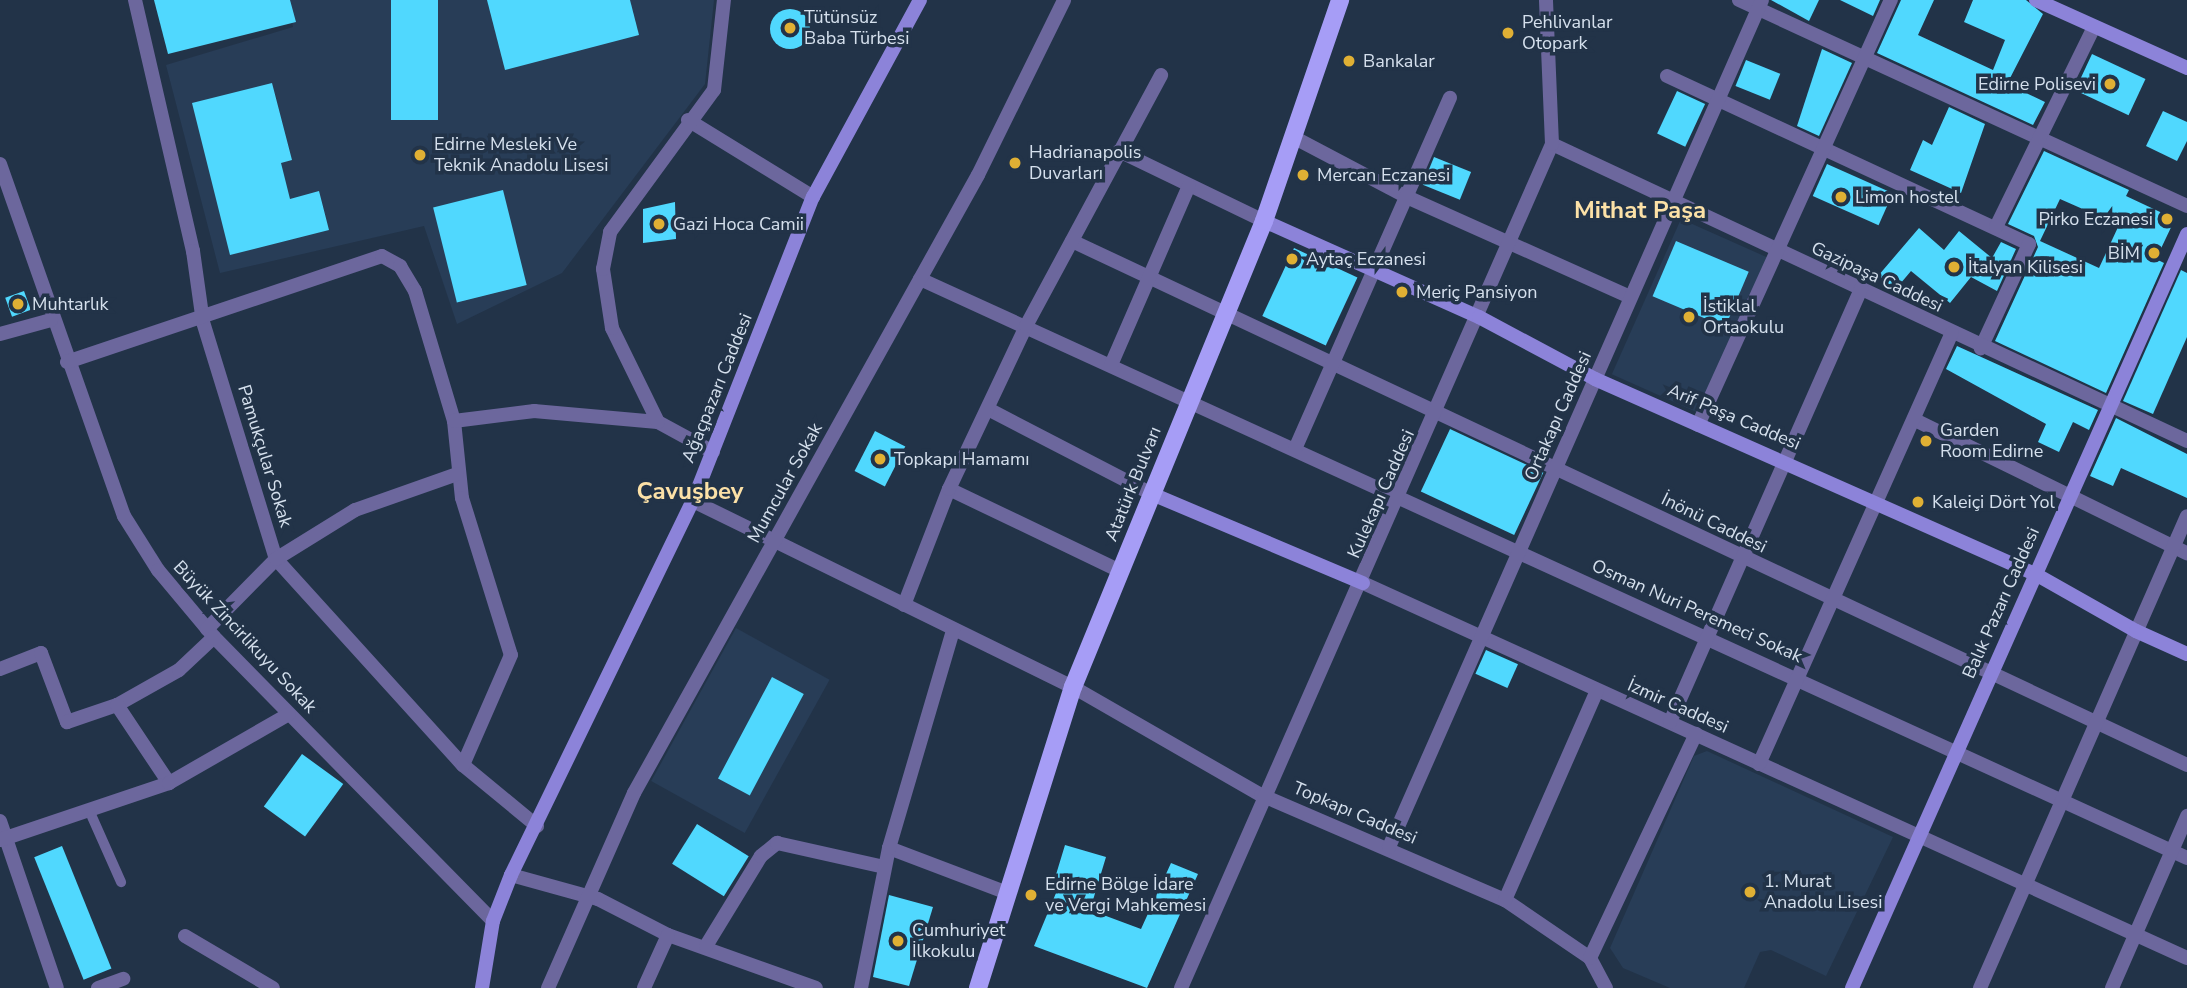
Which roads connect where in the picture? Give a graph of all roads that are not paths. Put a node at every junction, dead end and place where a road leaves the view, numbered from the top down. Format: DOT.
graph roads {
  1 [pos="135,0"];
  2 [pos="724,0"];
  3 [pos="920,0"];
  4 [pos="1064,0"];
  5 [pos="1340,0"];
  6 [pos="1546,0"];
  7 [pos="1739,0"];
  8 [pos="1891,0"];
  9 [pos="2036,0"];
  10 [pos="1760,5"];
  11 [pos="2094,27"];
  12 [pos="1866,58"];
  13 [pos="2187,68"];
  14 [pos="1161,75"];
  15 [pos="1667,76"];
  16 [pos="1450,97"];
  17 [pos="1717,99"];
  18 [pos="688,120"];
  19 [pos="1295,138"];
  20 [pos="2040,138"];
  21 [pos="1552,144"];
  22 [pos="1823,149"];
  23 [pos="1119,151"];
  24 [pos="0,164"];
  25 [pos="1188,186"];
  26 [pos="813,197"];
  27 [pos="1409,198"];
  28 [pos="1674,202"];
  29 [pos="2187,206"];
  30 [pos="1264,221"];
  31 [pos="1996,227"];
  32 [pos="2187,234"];
  33 [pos="1512,240"];
  34 [pos="1072,241"];
  35 [pos="1777,253"];
  36 [pos="1377,271"];
  37 [pos="1152,276"];
  38 [pos="920,279"];
  39 [pos="1861,288"];
  40 [pos="1630,297"];
  41 [pos="1225,314"];
  42 [pos="202,315"];
  43 [pos="1479,317"];
  44 [pos="51,320"];
  45 [pos="1026,326"];
  46 [pos="1952,333"];
  47 [pos="0,334"];
  48 [pos="1981,348"];
  49 [pos="68,362"];
  50 [pos="1332,364"];
  51 [pos="1111,365"];
  52 [pos="1595,379"];
  53 [pos="1189,401"];
  54 [pos="2107,406"];
  55 [pos="988,409"];
  56 [pos="1437,412"];
  57 [pos="454,421"];
  58 [pos="1917,421"];
  59 [pos="658,422"];
  60 [pos="1698,425"];
  61 [pos="2187,442"];
  62 [pos="1295,449"];
  63 [pos="713,452"];
  64 [pos="1785,459"];
  65 [pos="1555,468"];
  66 [pos="457,474"];
  67 [pos="949,489"];
  68 [pos="2071,493"];
  69 [pos="1152,494"];
  70 [pos="1400,497"];
  71 [pos="692,501"];
  72 [pos="1879,501"];
  73 [pos="2187,516"];
  74 [pos="773,544"];
  75 [pos="2173,546"];
  76 [pos="2187,552"];
  77 [pos="1521,554"];
  78 [pos="1740,556"];
  79 [pos="276,559"];
  80 [pos="1119,571"];
  81 [pos="2037,575"];
  82 [pos="1363,583"];
  83 [pos="1831,601"];
  84 [pos="904,605"];
  85 [pos="953,630"];
  86 [pos="2136,631"];
  87 [pos="211,633"];
  88 [pos="1706,636"];
  89 [pos="1482,637"];
  90 [pos="2187,654"];
  91 [pos="0,669"];
  92 [pos="1989,676"];
  93 [pos="1798,677"];
  94 [pos="1073,687"];
  95 [pos="1597,690"];
  96 [pos="117,705"];
  97 [pos="289,714"];
  98 [pos="1670,722"];
  99 [pos="2096,725"];
  100 [pos="1696,734"];
  101 [pos="1955,751"];
  102 [pos="1759,764"];
  103 [pos="463,765"];
  104 [pos="2187,765"];
  105 [pos="169,783"];
  106 [pos="1261,795"];
  107 [pos="2064,800"];
  108 [pos="89,810"];
  109 [pos="2187,816"];
  110 [pos="0,821"];
  111 [pos="537,825"];
  112 [pos="1917,836"];
  113 [pos="3,839"];
  114 [pos="1389,847"];
  115 [pos="889,848"];
  116 [pos="2180,855"];
  117 [pos="884,867"];
  118 [pos="511,875"];
  119 [pos="121,882"];
  120 [pos="2026,885"];
  121 [pos="1005,892"];
  122 [pos="586,896"];
  123 [pos="1505,900"];
  124 [pos="493,921"];
  125 [pos="668,935"];
  126 [pos="2138,935"];
  127 [pos="185,936"];
  128 [pos="706,946"];
  129 [pos="1590,958"];
  130 [pos="2187,958"];
  131 [pos="123,979"];
  132 [pos="57,988"];
  133 [pos="98,988"];
  134 [pos="273,988"];
  135 [pos="482,988"];
  136 [pos="548,988"];
  137 [pos="644,988"];
  138 [pos="816,988"];
  139 [pos="860,988"];
  140 [pos="978,988"];
  141 [pos="1181,988"];
  142 [pos="1606,988"];
  143 [pos="1852,988"];
  144 [pos="1980,988"];
  145 [pos="2112,988"];
  1 -- 42 [label="street, Pamukçular Sokak"];
  2 -- 18 [label="street"];
  3 -- 26 [label="street, Ağaçpazarı Caddesi"];
  4 -- 38 [label="street, Mumcular Sokak"];
  5 -- 19 [label="main road, Atatürk Bulvarı"];
  6 -- 21 [label="street, Kulekapı Caddesi"];
  7 -- 10 [label="street"];
  8 -- 12 [label="street"];
  9 -- 11 [label="street"];
  10 -- 12 [label="street"];
  10 -- 17 [label="street, Ortakapı Caddesi"];
  11 -- 13 [label="street"];
  11 -- 20 [label="street"];
  12 -- 20 [label="street"];
  12 -- 22 [label="street"];
  14 -- 23 [label="street"];
  15 -- 17 [label="street"];
  16 -- 27 [label="street"];
  17 -- 22 [label="street"];
  17 -- 28 [label="street, Ortakapı Caddesi"];
  18 -- 26 [label="street"];
  18 -- 59 [label="street"];
  19 -- 27 [label="street"];
  19 -- 30 [label="main road, Atatürk Bulvarı"];
  20 -- 29 [label="street"];
  20 -- 31 [label="street"];
  21 -- 28 [label="street, Gazipaşa Caddesi"];
  21 -- 33 [label="street, Kulekapı Caddesi"];
  22 -- 31 [label="street"];
  22 -- 35 [label="street"];
  23 -- 25 [label="street"];
  23 -- 34 [label="street"];
  24 -- 44 [label="street, Büyük Zincirlikuyu Sokak"];
  25 -- 30 [label="street"];
  25 -- 37 [label="street"];
  26 -- 63 [label="street, Ağaçpazarı Caddesi"];
  27 -- 33 [label="street"];
  27 -- 36 [label="street"];
  28 -- 35 [label="street, Gazipaşa Caddesi"];
  28 -- 40 [label="street, Ortakapı Caddesi"];
  30 -- 36 [label="street, Arif Paşa Caddesi"];
  30 -- 41 [label="main road, Atatürk Bulvarı"];
  31 -- 48 [label="street"];
  32 -- 54 [label="street, Balık Pazarı Caddesi"];
  33 -- 40 [label="street"];
  33 -- 43 [label="street, Kulekapı Caddesi"];
  34 -- 37 [label="street, İnönü Caddesi"];
  34 -- 45 [label="street"];
  35 -- 39 [label="street, Gazipaşa Caddesi"];
  35 -- 60 [label="street"];
  36 -- 43 [label="street, Arif Paşa Caddesi"];
  36 -- 50 [label="street"];
  37 -- 41 [label="street, İnönü Caddesi"];
  37 -- 51 [label="street"];
  38 -- 45 [label="street, Osman Nuri Peremeci Sokak"];
  38 -- 74 [label="street, Mumcular Sokak"];
  39 -- 46 [label="street, Gazipaşa Caddesi"];
  39 -- 64 [label="street"];
  40 -- 52 [label="street, Ortakapı Caddesi"];
  41 -- 50 [label="street, İnönü Caddesi"];
  41 -- 53 [label="main road, Atatürk Bulvarı"];
  42 -- 49 [label="street"];
  42 -- 57 [label="street"];
  42 -- 79 [label="street, Pamukçular Sokak"];
  43 -- 52 [label="street, Arif Paşa Caddesi"];
  43 -- 56 [label="street, Kulekapı Caddesi"];
  44 -- 47 [label="street"];
  44 -- 49 [label="street, Büyük Zincirlikuyu Sokak"];
  45 -- 51 [label="street, Osman Nuri Peremeci Sokak"];
  45 -- 55 [label="street"];
  46 -- 48 [label="street, Gazipaşa Caddesi"];
  46 -- 58 [label="street"];
  48 -- 54 [label="street, Gazipaşa Caddesi"];
  49 -- 87 [label="street, Büyük Zincirlikuyu Sokak"];
  50 -- 56 [label="street, İnönü Caddesi"];
  50 -- 62 [label="street"];
  51 -- 53 [label="street, Osman Nuri Peremeci Sokak"];
  52 -- 60 [label="street, Arif Paşa Caddesi"];
  52 -- 65 [label="street, Ortakapı Caddesi"];
  53 -- 62 [label="street, Osman Nuri Peremeci Sokak"];
  53 -- 69 [label="main road, Atatürk Bulvarı"];
  54 -- 61 [label="street, Gazipaşa Caddesi"];
  54 -- 68 [label="street, Balık Pazarı Caddesi"];
  55 -- 67 [label="street"];
  55 -- 69 [label="street"];
  56 -- 65 [label="street, İnönü Caddesi"];
  56 -- 70 [label="street, Kulekapı Caddesi"];
  57 -- 59 [label="street"];
  57 -- 66 [label="street"];
  58 -- 68 [label="street"];
  58 -- 72 [label="street"];
  59 -- 63 [label="street"];
  60 -- 64 [label="street, Arif Paşa Caddesi"];
  62 -- 70 [label="street, Osman Nuri Peremeci Sokak"];
  63 -- 71 [label="street, Ağaçpazarı Caddesi"];
  64 -- 72 [label="street, Arif Paşa Caddesi"];
  64 -- 78 [label="street"];
  65 -- 77 [label="street, Ortakapı Caddesi"];
  65 -- 78 [label="street, İnönü Caddesi"];
  66 -- 79 [label="street"];
  66 -- 103 [label="street"];
  67 -- 80 [label="street"];
  67 -- 84 [label="street"];
  68 -- 75 [label="street"];
  68 -- 81 [label="street, Balık Pazarı Caddesi"];
  69 -- 80 [label="main road, Atatürk Bulvarı"];
  69 -- 82 [label="street, İzmir Caddesi"];
  70 -- 77 [label="street, Osman Nuri Peremeci Sokak"];
  70 -- 82 [label="street, Kulekapı Caddesi"];
  71 -- 74 [label="street, Topkapı Caddesi"];
  71 -- 111 [label="street, Ağaçpazarı Caddesi"];
  72 -- 81 [label="street, Arif Paşa Caddesi"];
  72 -- 83 [label="street"];
  73 -- 75 [label="street"];
  74 -- 84 [label="street, Topkapı Caddesi"];
  74 -- 122 [label="street, Mumcular Sokak"];
  75 -- 76 [label="street"];
  75 -- 86 [label="street"];
  77 -- 88 [label="street, Osman Nuri Peremeci Sokak"];
  77 -- 89 [label="street, Ortakapı Caddesi"];
  78 -- 83 [label="street, İnönü Caddesi"];
  78 -- 88 [label="street"];
  79 -- 87 [label="street"];
  79 -- 103 [label="street, Pamukçular Sokak"];
  80 -- 94 [label="main road, Atatürk Bulvarı"];
  81 -- 86 [label="street, Arif Paşa Caddesi"];
  81 -- 92 [label="street, Balık Pazarı Caddesi"];
  82 -- 89 [label="street, İzmir Caddesi"];
  82 -- 106 [label="street, Kulekapı Caddesi"];
  83 -- 92 [label="street, İnönü Caddesi"];
  83 -- 93 [label="street"];
  84 -- 85 [label="street, Topkapı Caddesi"];
  85 -- 94 [label="street, Topkapı Caddesi"];
  85 -- 115 [label="street"];
  86 -- 90 [label="street, Arif Paşa Caddesi"];
  86 -- 99 [label="street"];
  87 -- 96 [label="street"];
  87 -- 97 [label="street, Büyük Zincirlikuyu Sokak"];
  88 -- 93 [label="street, Osman Nuri Peremeci Sokak"];
  88 -- 98 [label="street"];
  89 -- 95 [label="street, İzmir Caddesi"];
  89 -- 114 [label="street, Ortakapı Caddesi"];
  91 -- 96 [label="street"];
  92 -- 99 [label="street, İnönü Caddesi"];
  92 -- 101 [label="street, Balık Pazarı Caddesi"];
  93 -- 101 [label="street, Osman Nuri Peremeci Sokak"];
  93 -- 102 [label="street"];
  94 -- 106 [label="street, Topkapı Caddesi"];
  94 -- 121 [label="main road, Atatürk Bulvarı"];
  95 -- 98 [label="street, İzmir Caddesi"];
  95 -- 123 [label="street"];
  96 -- 105 [label="street"];
  97 -- 105 [label="street"];
  97 -- 124 [label="street, Büyük Zincirlikuyu Sokak"];
  98 -- 100 [label="street, İzmir Caddesi"];
  99 -- 104 [label="street, İnönü Caddesi"];
  99 -- 107 [label="street"];
  100 -- 102 [label="street, İzmir Caddesi"];
  100 -- 129 [label="street"];
  101 -- 107 [label="street, Osman Nuri Peremeci Sokak"];
  101 -- 112 [label="street, Balık Pazarı Caddesi"];
  102 -- 112 [label="street, İzmir Caddesi"];
  103 -- 111 [label="street, Pamukçular Sokak"];
  105 -- 108 [label="street"];
  106 -- 114 [label="street, Topkapı Caddesi"];
  106 -- 141 [label="street, Kulekapı Caddesi"];
  107 -- 116 [label="street, Osman Nuri Peremeci Sokak"];
  107 -- 120 [label="street"];
  108 -- 113 [label="street"];
  108 -- 119 [label="lane"];
  109 -- 116 [label="street"];
  110 -- 113 [label="street"];
  111 -- 118 [label="street, Ağaçpazarı Caddesi"];
  112 -- 120 [label="street, İzmir Caddesi"];
  112 -- 143 [label="street, Balık Pazarı Caddesi"];
  113 -- 132 [label="street"];
  114 -- 123 [label="street, Topkapı Caddesi"];
  115 -- 117 [label="street"];
  115 -- 121 [label="street"];
  116 -- 126 [label="street"];
  117 -- 128 [label="street"];
  117 -- 139 [label="street"];
  118 -- 122 [label="street"];
  118 -- 124 [label="street, Ağaçpazarı Caddesi"];
  120 -- 126 [label="street, İzmir Caddesi"];
  120 -- 144 [label="street"];
  121 -- 140 [label="main road, Atatürk Bulvarı"];
  122 -- 125 [label="street"];
  122 -- 136 [label="street, Mumcular Sokak"];
  123 -- 129 [label="street, Topkapı Caddesi"];
  124 -- 135 [label="street, Ağaçpazarı Caddesi"];
  125 -- 128 [label="street"];
  125 -- 137 [label="street"];
  126 -- 130 [label="street, İzmir Caddesi"];
  126 -- 145 [label="street"];
  127 -- 134 [label="street"];
  128 -- 138 [label="street"];
  129 -- 142 [label="street, Topkapı Caddesi"];
  131 -- 133 [label="street"];
}
